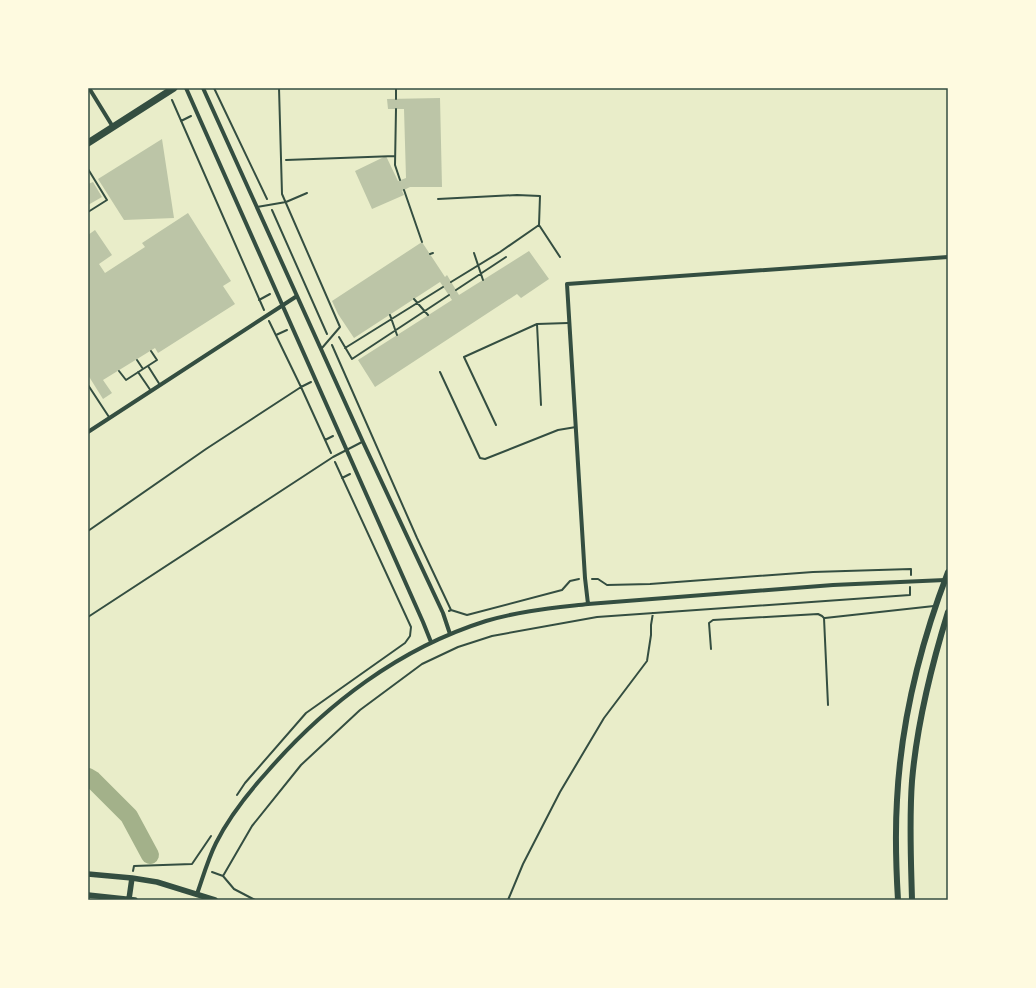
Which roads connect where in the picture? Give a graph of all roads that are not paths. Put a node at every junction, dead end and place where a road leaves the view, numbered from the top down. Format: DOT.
graph roads {
  1 [pos="89,88"];
  2 [pos="186,88"];
  3 [pos="203,88"];
  4 [pos="279,88"];
  5 [pos="171,90"];
  6 [pos="112,127"];
  7 [pos="88,144"];
  8 [pos="88,169"];
  9 [pos="307,193"];
  10 [pos="286,202"];
  11 [pos="257,207"];
  12 [pos="88,212"];
  13 [pos="948,257"];
  14 [pos="297,296"];
  15 [pos="282,305"];
  16 [pos="570,323"];
  17 [pos="537,324"];
  18 [pos="321,349"];
  19 [pos="151,351"];
  20 [pos="136,360"];
  21 [pos="148,366"];
  22 [pos="143,369"];
  23 [pos="119,371"];
  24 [pos="138,372"];
  25 [pos="440,372"];
  26 [pos="88,385"];
  27 [pos="160,385"];
  28 [pos="150,391"];
  29 [pos="541,405"];
  30 [pos="109,418"];
  31 [pos="496,426"];
  32 [pos="576,427"];
  33 [pos="88,432"];
  34 [pos="363,442"];
  35 [pos="346,450"];
  36 [pos="948,572"];
  37 [pos="945,580"];
  38 [pos="588,604"];
  39 [pos="935,606"];
  40 [pos="948,612"];
  41 [pos="88,616"];
  42 [pos="824,618"];
  43 [pos="450,634"];
  44 [pos="431,642"];
  45 [pos="711,649"];
  46 [pos="828,705"];
  47 [pos="88,874"];
  48 [pos="132,878"];
  49 [pos="197,894"];
  50 [pos="88,895"];
  51 [pos="128,899"];
  52 [pos="135,900"];
  53 [pos="194,900"];
  54 [pos="215,900"];
  55 [pos="898,900"];
  56 [pos="912,900"];
  1 -- 6 [label="street"];
  2 -- 15 [label="street"];
  3 -- 11 [label="street"];
  4 -- 10 [label="lane"];
  5 -- 6 [label="main road"];
  6 -- 7 [label="main road"];
  8 -- 12 [label="lane"];
  9 -- 10 [label="lane"];
  10 -- 11 [label="lane"];
  10 -- 18 [label="lane"];
  11 -- 14 [label="street"];
  13 -- 16 [label="street"];
  14 -- 15 [label="street"];
  14 -- 18 [label="street"];
  15 -- 27 [label="street"];
  15 -- 35 [label="street"];
  16 -- 17 [label="lane"];
  16 -- 32 [label="street"];
  17 -- 29 [label="lane"];
  17 -- 31 [label="lane"];
  18 -- 34 [label="street"];
  19 -- 21 [label="lane"];
  20 -- 22 [label="lane"];
  21 -- 22 [label="lane"];
  21 -- 27 [label="lane"];
  22 -- 24 [label="lane"];
  23 -- 24 [label="lane"];
  24 -- 28 [label="lane"];
  25 -- 32 [label="lane"];
  26 -- 30 [label="lane"];
  27 -- 28 [label="street"];
  28 -- 30 [label="street"];
  30 -- 33 [label="street"];
  32 -- 38 [label="street"];
  34 -- 35 [label="lane"];
  34 -- 43 [label="street"];
  35 -- 41 [label="lane"];
  35 -- 44 [label="street"];
  36 -- 37 [label="main road"];
  37 -- 38 [label="street"];
  37 -- 39 [label="main road"];
  38 -- 43 [label="street"];
  39 -- 42 [label="lane"];
  39 -- 55 [label="main road"];
  40 -- 56 [label="main road"];
  42 -- 45 [label="lane"];
  42 -- 46 [label="lane"];
  43 -- 44 [label="street"];
  44 -- 49 [label="street"];
  47 -- 48 [label="street"];
  48 -- 49 [label="street"];
  48 -- 51 [label="street"];
  49 -- 53 [label="street"];
  49 -- 54 [label="street"];
  50 -- 51 [label="street"];
  51 -- 52 [label="street"];
}
